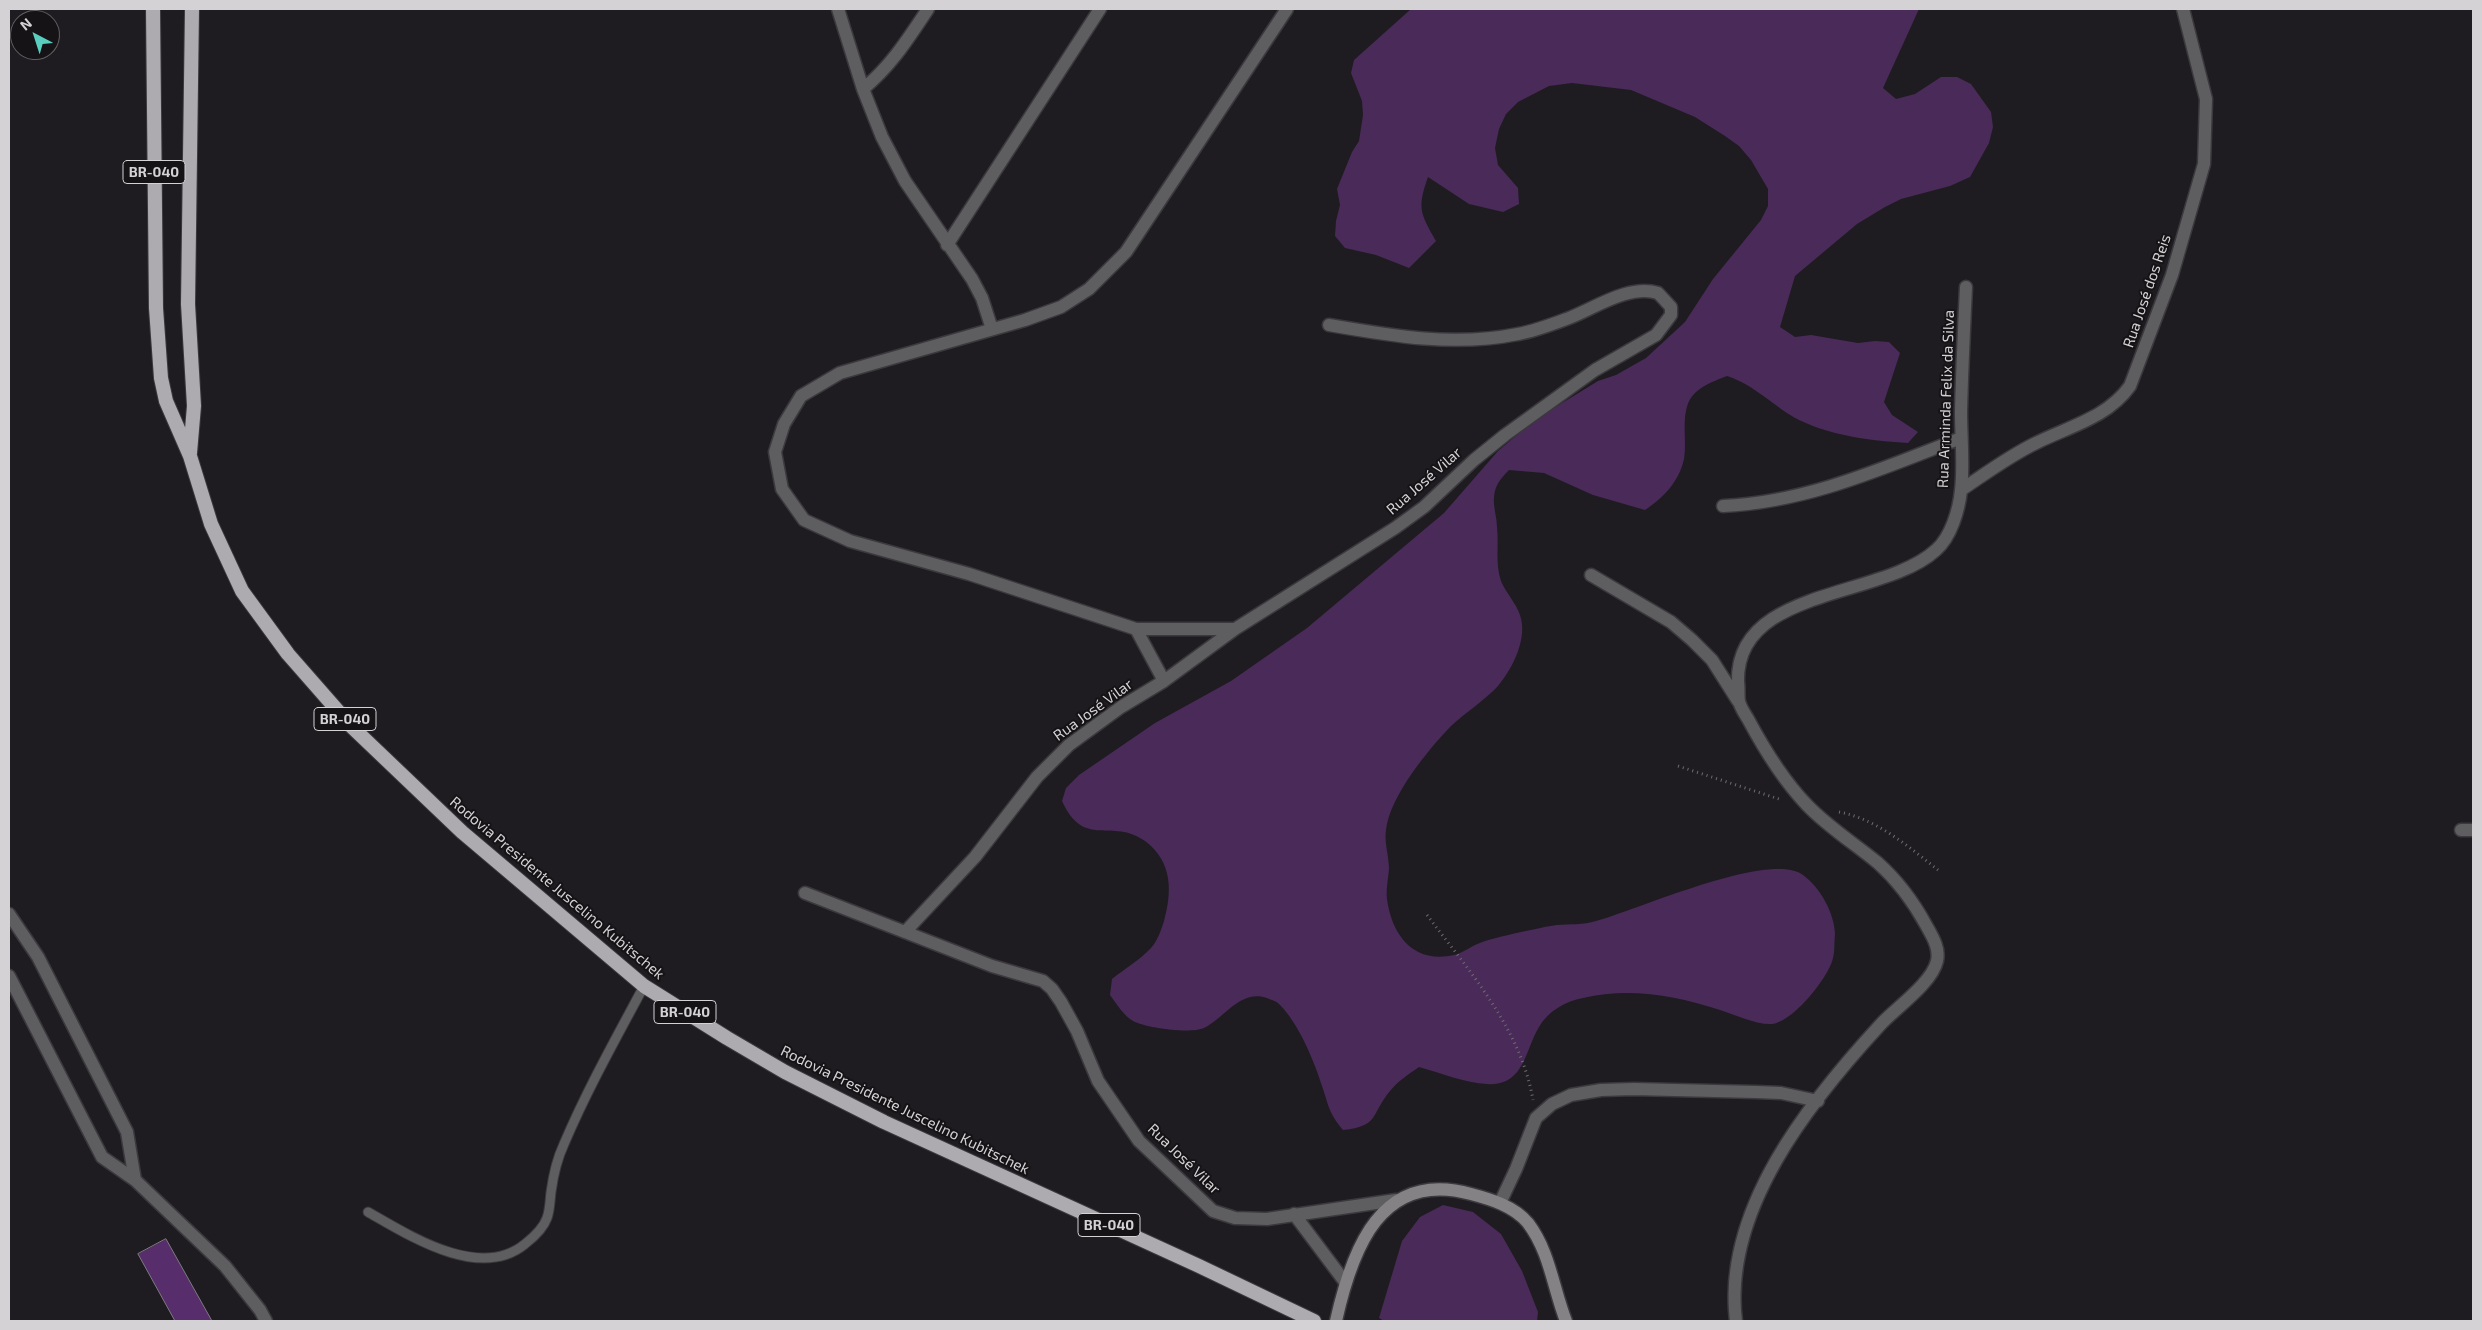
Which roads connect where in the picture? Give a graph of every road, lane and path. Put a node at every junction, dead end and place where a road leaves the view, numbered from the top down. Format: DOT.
graph roads {
  1 [pos="153,9"];
  2 [pos="192,9"];
  3 [pos="838,9"];
  4 [pos="928,9"];
  5 [pos="1100,9"];
  6 [pos="1287,9"];
  7 [pos="2183,9"];
  8 [pos="863,89"];
  9 [pos="947,245"];
  10 [pos="1966,287"];
  11 [pos="1329,325"];
  12 [pos="992,329"];
  13 [pos="1961,438"];
  14 [pos="190,456"];
  15 [pos="1961,490"];
  16 [pos="1723,506"];
  17 [pos="1591,575"];
  18 [pos="1136,629"];
  19 [pos="1235,629"];
  20 [pos="1164,681"];
  21 [pos="1739,702"];
  22 [pos="805,893"];
  23 [pos="9,914"];
  24 [pos="1427,915"];
  25 [pos="905,932"];
  26 [pos="9,976"];
  27 [pos="644,986"];
  28 [pos="1818,1101"];
  29 [pos="1536,1118"];
  30 [pos="135,1180"];
  31 [pos="1396,1200"];
  32 [pos="1500,1203"];
  33 [pos="368,1212"];
  34 [pos="1294,1214"];
  35 [pos="1345,1282"];
  36 [pos="1565,1320"];
  37 [pos="266,1321"];
  38 [pos="1314,1321"];
  39 [pos="1336,1321"];
  40 [pos="1736,1321"];
  1 -- 14 [label="highway, Rodovia Presidente Juscelino Kubitschek / BR-040"];
  2 -- 14 [label="highway, Rodovia Presidente Juscelino Kubitschek / BR-040"];
  3 -- 8 [label="street"];
  4 -- 8 [label="street"];
  5 -- 9 [label="street"];
  6 -- 12 [label="street"];
  7 -- 15 [label="street, Rua José dos Reis"];
  8 -- 9 [label="street"];
  9 -- 12 [label="street"];
  10 -- 13 [label="street, Rua Arminda Felix da Silva"];
  11 -- 19 [label="street, Rua José Vilar"];
  12 -- 18 [label="street"];
  13 -- 15 [label="street, Rua Arminda Felix da Silva"];
  13 -- 16 [label="street"];
  14 -- 27 [label="highway, Rodovia Presidente Juscelino Kubitschek / BR-040"];
  15 -- 21 [label="street, Rua Arminda Felix da Silva"];
  17 -- 21 [label="street"];
  18 -- 19 [label="street"];
  18 -- 20 [label="street"];
  19 -- 20 [label="street, Rua José Vilar"];
  20 -- 25 [label="street, Rua José Vilar"];
  21 -- 28 [label="street, Rua Arminda Felix da Silva"];
  22 -- 25 [label="street, Rua José Vilar"];
  23 -- 30 [label="street"];
  24 -- 29 [label="path"];
  25 -- 34 [label="street, Rua José Vilar"];
  26 -- 30 [label="street"];
  27 -- 33 [label="lane"];
  27 -- 38 [label="highway, Rodovia Presidente Juscelino Kubitschek / BR-040"];
  28 -- 29 [label="street"];
  28 -- 40 [label="street, Rua Arminda Felix da Silva"];
  29 -- 32 [label="street"];
  30 -- 37 [label="street"];
  31 -- 32 [label="main road"];
  31 -- 34 [label="street, Rua José Vilar"];
  31 -- 35 [label="main road"];
  32 -- 36 [label="main road"];
  34 -- 35 [label="street"];
  35 -- 39 [label="main road"];
}
